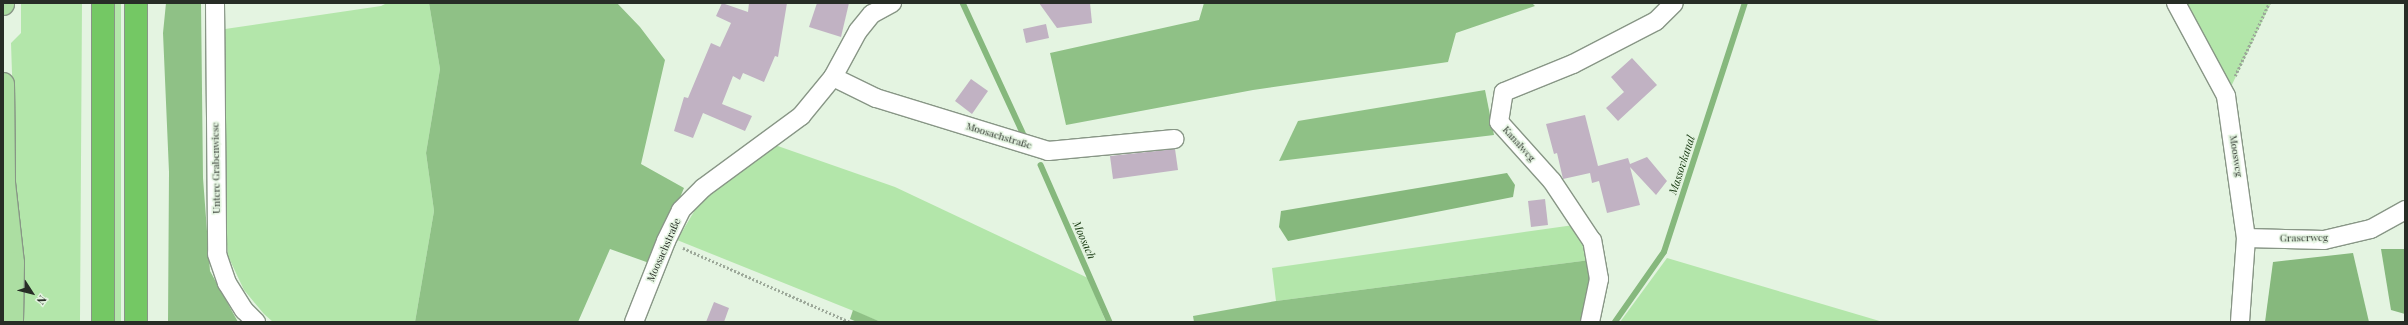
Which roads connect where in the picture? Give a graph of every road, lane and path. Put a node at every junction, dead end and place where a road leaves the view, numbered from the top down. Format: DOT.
graph roads {
  1 [pos="103,3"];
  2 [pos="136,3"];
  3 [pos="214,3"];
  4 [pos="892,3"];
  5 [pos="1674,3"];
  6 [pos="2176,3"];
  7 [pos="2269,3"];
  8 [pos="833,78"];
  9 [pos="3,84"];
  10 [pos="2226,96"];
  11 [pos="1174,139"];
  12 [pos="3,185"];
  13 [pos="2405,210"];
  14 [pos="2246,238"];
  15 [pos="666,240"];
  16 [pos="12,322"];
  17 [pos="103,322"];
  18 [pos="136,322"];
  19 [pos="256,322"];
  20 [pos="634,322"];
  21 [pos="850,322"];
  22 [pos="1590,322"];
  23 [pos="2240,322"];
  1 -- 17 [label="highway"];
  2 -- 18 [label="highway"];
  3 -- 19 [label="street, Untere Grabenwiese"];
  4 -- 8 [label="street, Moosachstraße"];
  5 -- 22 [label="street, Kanalweg"];
  6 -- 10 [label="street, Moosweg"];
  7 -- 10 [label="path"];
  8 -- 11 [label="street, Moosachstraße"];
  8 -- 15 [label="street, Moosachstraße"];
  9 -- 12 [label="main road"];
  10 -- 14 [label="street, Moosweg"];
  12 -- 16 [label="main road"];
  13 -- 14 [label="street, Graserweg"];
  14 -- 23 [label="street, Moosweg"];
  15 -- 20 [label="street, Moosachstraße"];
  15 -- 21 [label="path"];
}
